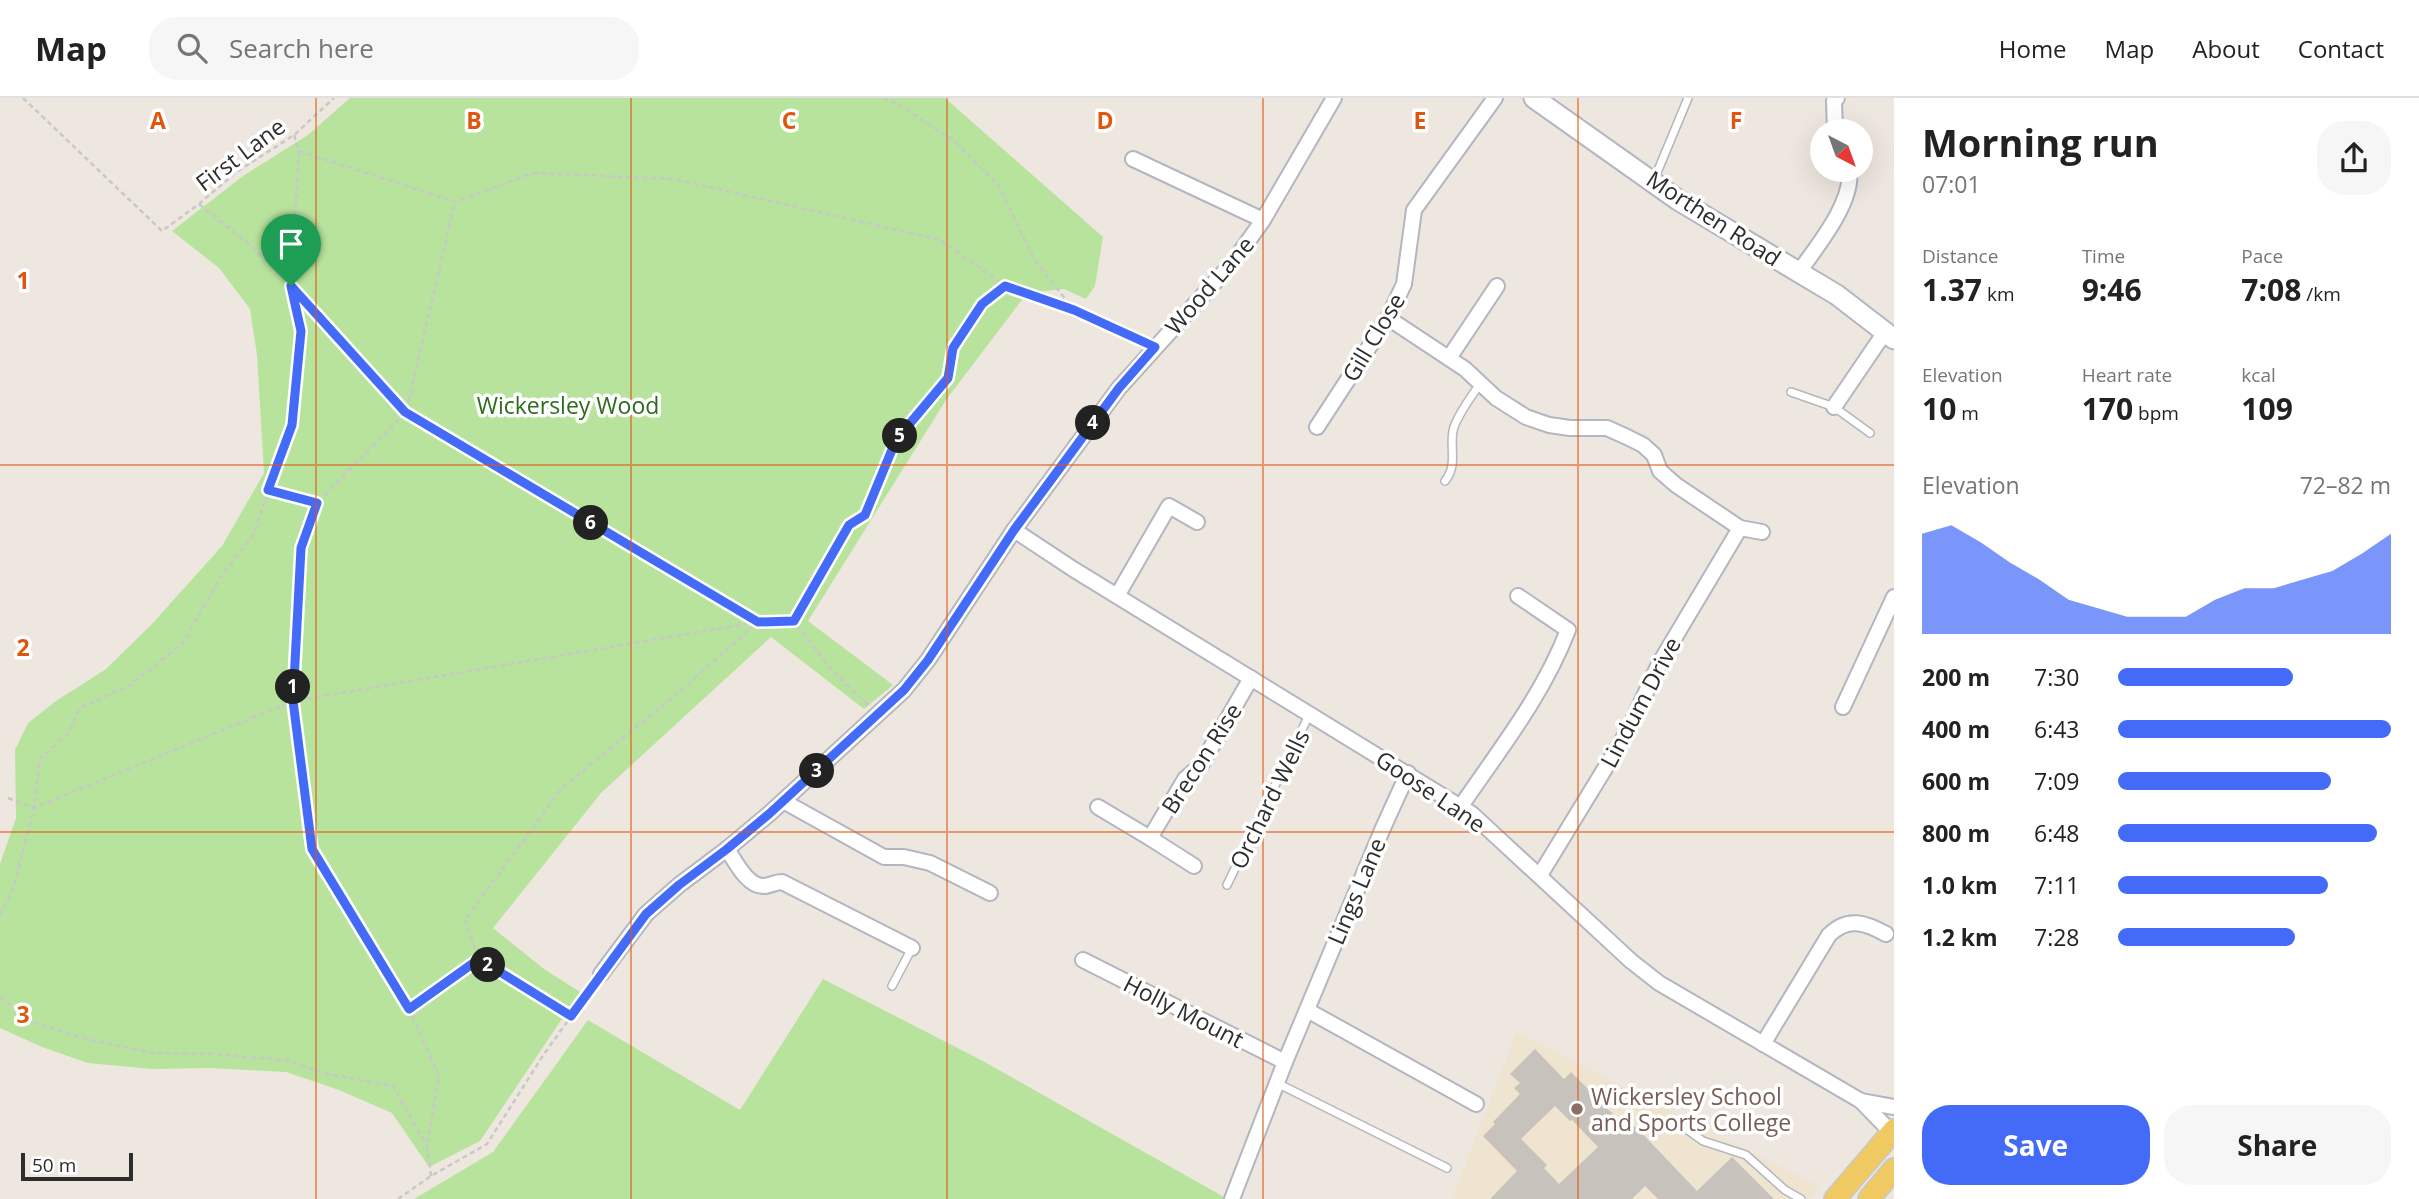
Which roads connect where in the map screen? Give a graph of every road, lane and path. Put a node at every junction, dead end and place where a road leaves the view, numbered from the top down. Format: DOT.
graph roads {
  1 [pos="23,98"];
  2 [pos="334,98"];
  3 [pos="883,98"];
  4 [pos="1334,98"];
  5 [pos="1495,98"];
  6 [pos="1534,98"];
  7 [pos="1688,98"];
  8 [pos="1837,98"];
  9 [pos="1835,119"];
  10 [pos="294,135"];
  11 [pos="299,152"];
  12 [pos="1133,159"];
  13 [pos="1653,180"];
  14 [pos="1850,182"];
  15 [pos="455,202"];
  16 [pos="199,204"];
  17 [pos="1263,220"];
  18 [pos="1799,272"];
  19 [pos="291,286"];
  20 [pos="1005,286"];
  21 [pos="1497,286"];
  22 [pos="1074,310"];
  23 [pos="1388,318"];
  24 [pos="1890,336"];
  25 [pos="1155,347"];
  26 [pos="1449,358"];
  27 [pos="1481,383"];
  28 [pos="1791,392"];
  29 [pos="1834,407"];
  30 [pos="405,412"];
  31 [pos="1317,427"];
  32 [pos="1870,433"];
  33 [pos="1446,481"];
  34 [pos="268,490"];
  35 [pos="317,503"];
  36 [pos="1197,522"];
  37 [pos="1740,528"];
  38 [pos="1014,530"];
  39 [pos="1762,532"];
  40 [pos="1117,596"];
  41 [pos="1518,596"];
  42 [pos="1894,597"];
  43 [pos="794,621"];
  44 [pos="758,622"];
  45 [pos="1251,678"];
  46 [pos="293,701"];
  47 [pos="1843,707"];
  48 [pos="1310,713"];
  49 [pos="878,716"];
  50 [pos="1408,773"];
  51 [pos="8,798"];
  52 [pos="783,801"];
  53 [pos="1461,806"];
  54 [pos="1098,807"];
  55 [pos="34,808"];
  56 [pos="1150,838"];
  57 [pos="727,849"];
  58 [pos="1195,866"];
  59 [pos="1540,875"];
  60 [pos="1227,885"];
  61 [pos="990,893"];
  62 [pos="0,915"];
  63 [pos="1886,934"];
  64 [pos="912,948"];
  65 [pos="479,959"];
  66 [pos="1083,960"];
  67 [pos="601,974"];
  68 [pos="892,986"];
  69 [pos="0,997"];
  70 [pos="409,1009"];
  71 [pos="1307,1010"];
  72 [pos="571,1016"];
  73 [pos="1763,1044"];
  74 [pos="1285,1062"];
  75 [pos="1277,1083"];
  76 [pos="1861,1101"];
  77 [pos="1476,1104"];
  78 [pos="1894,1107"];
  79 [pos="1682,1126"];
  80 [pos="1893,1133"];
  81 [pos="427,1146"];
  82 [pos="1447,1168"];
  83 [pos="1894,1169"];
  84 [pos="431,1176"];
  85 [pos="398,1199"];
  86 [pos="1231,1199"];
  87 [pos="1801,1199"];
  88 [pos="1835,1199"];
  89 [pos="1869,1199"];
  1 -- 16 [label="path, First Lane"];
  2 -- 10 [label="path, First Lane"];
  3 -- 22 [label="path"];
  4 -- 17 [label="street, Wood Lane"];
  5 -- 23 [label="street, Gill Close"];
  6 -- 13 [label="main road, Morthen Road"];
  7 -- 13 [label="lane"];
  8 -- 9 [label="street"];
  10 -- 11 [label="path"];
  10 -- 16 [label="path, First Lane"];
  11 -- 15 [label="path"];
  11 -- 19 [label="path"];
  12 -- 17 [label="street"];
  13 -- 18 [label="main road, Morthen Road"];
  14 -- 18 [label="street"];
  15 -- 20 [label="path"];
  15 -- 30 [label="path"];
  16 -- 19 [label="path"];
  17 -- 25 [label="street, Wood Lane"];
  18 -- 24 [label="main road, Morthen Road"];
  19 -- 30 [label="path"];
  19 -- 34 [label="path"];
  20 -- 22 [label="path"];
  20 -- 43 [label="path"];
  21 -- 26 [label="street"];
  22 -- 25 [label="path"];
  23 -- 26 [label="street"];
  23 -- 31 [label="street, Gill Close"];
  24 -- 29 [label="street"];
  25 -- 38 [label="street, Wood Lane"];
  26 -- 27 [label="street"];
  27 -- 33 [label="lane"];
  27 -- 37 [label="street"];
  28 -- 29 [label="lane"];
  29 -- 32 [label="lane"];
  30 -- 35 [label="path"];
  30 -- 44 [label="path"];
  34 -- 35 [label="path"];
  34 -- 55 [label="path"];
  35 -- 46 [label="path"];
  36 -- 40 [label="street"];
  37 -- 39 [label="street"];
  37 -- 59 [label="street, Lindum Drive"];
  38 -- 40 [label="street, Goose Lane"];
  38 -- 49 [label="street, Wood Lane"];
  40 -- 45 [label="street, Goose Lane"];
  41 -- 53 [label="street"];
  42 -- 47 [label="street"];
  43 -- 44 [label="path"];
  43 -- 49 [label="path"];
  44 -- 46 [label="path"];
  44 -- 65 [label="path"];
  45 -- 48 [label="street, Goose Lane"];
  45 -- 56 [label="street, Brecon Rise"];
  46 -- 55 [label="path"];
  46 -- 70 [label="path"];
  48 -- 50 [label="street, Goose Lane"];
  48 -- 60 [label="lane, Orchard Wells"];
  49 -- 52 [label="street, Wood Lane"];
  50 -- 53 [label="street, Goose Lane"];
  50 -- 71 [label="street, Lings Lane"];
  51 -- 55 [label="path"];
  52 -- 57 [label="street, Wood Lane"];
  52 -- 61 [label="street"];
  53 -- 59 [label="street, Goose Lane"];
  54 -- 56 [label="street, Brecon Rise"];
  55 -- 62 [label="path"];
  56 -- 58 [label="street, Brecon Rise"];
  57 -- 64 [label="street"];
  57 -- 67 [label="street, Wood Lane"];
  59 -- 73 [label="street, Goose Lane"];
  63 -- 73 [label="street"];
  64 -- 68 [label="lane"];
  65 -- 70 [label="path"];
  65 -- 72 [label="path"];
  66 -- 74 [label="street, Holly Mount"];
  67 -- 72 [label="path"];
  69 -- 81 [label="path"];
  70 -- 81 [label="path"];
  71 -- 74 [label="street, Lings Lane"];
  71 -- 77 [label="street"];
  72 -- 84 [label="path"];
  73 -- 76 [label="street, Goose Lane"];
  74 -- 75 [label="street, Lings Lane"];
  75 -- 82 [label="lane"];
  75 -- 86 [label="street, Lings Lane"];
  76 -- 78 [label="street, Goose Lane"];
  76 -- 80 [label="street, Goose Lane"];
  79 -- 87 [label="lane"];
  80 -- 88 [label="main road"];
  81 -- 84 [label="path"];
  83 -- 89 [label="main road"];
  84 -- 85 [label="path"];
}
